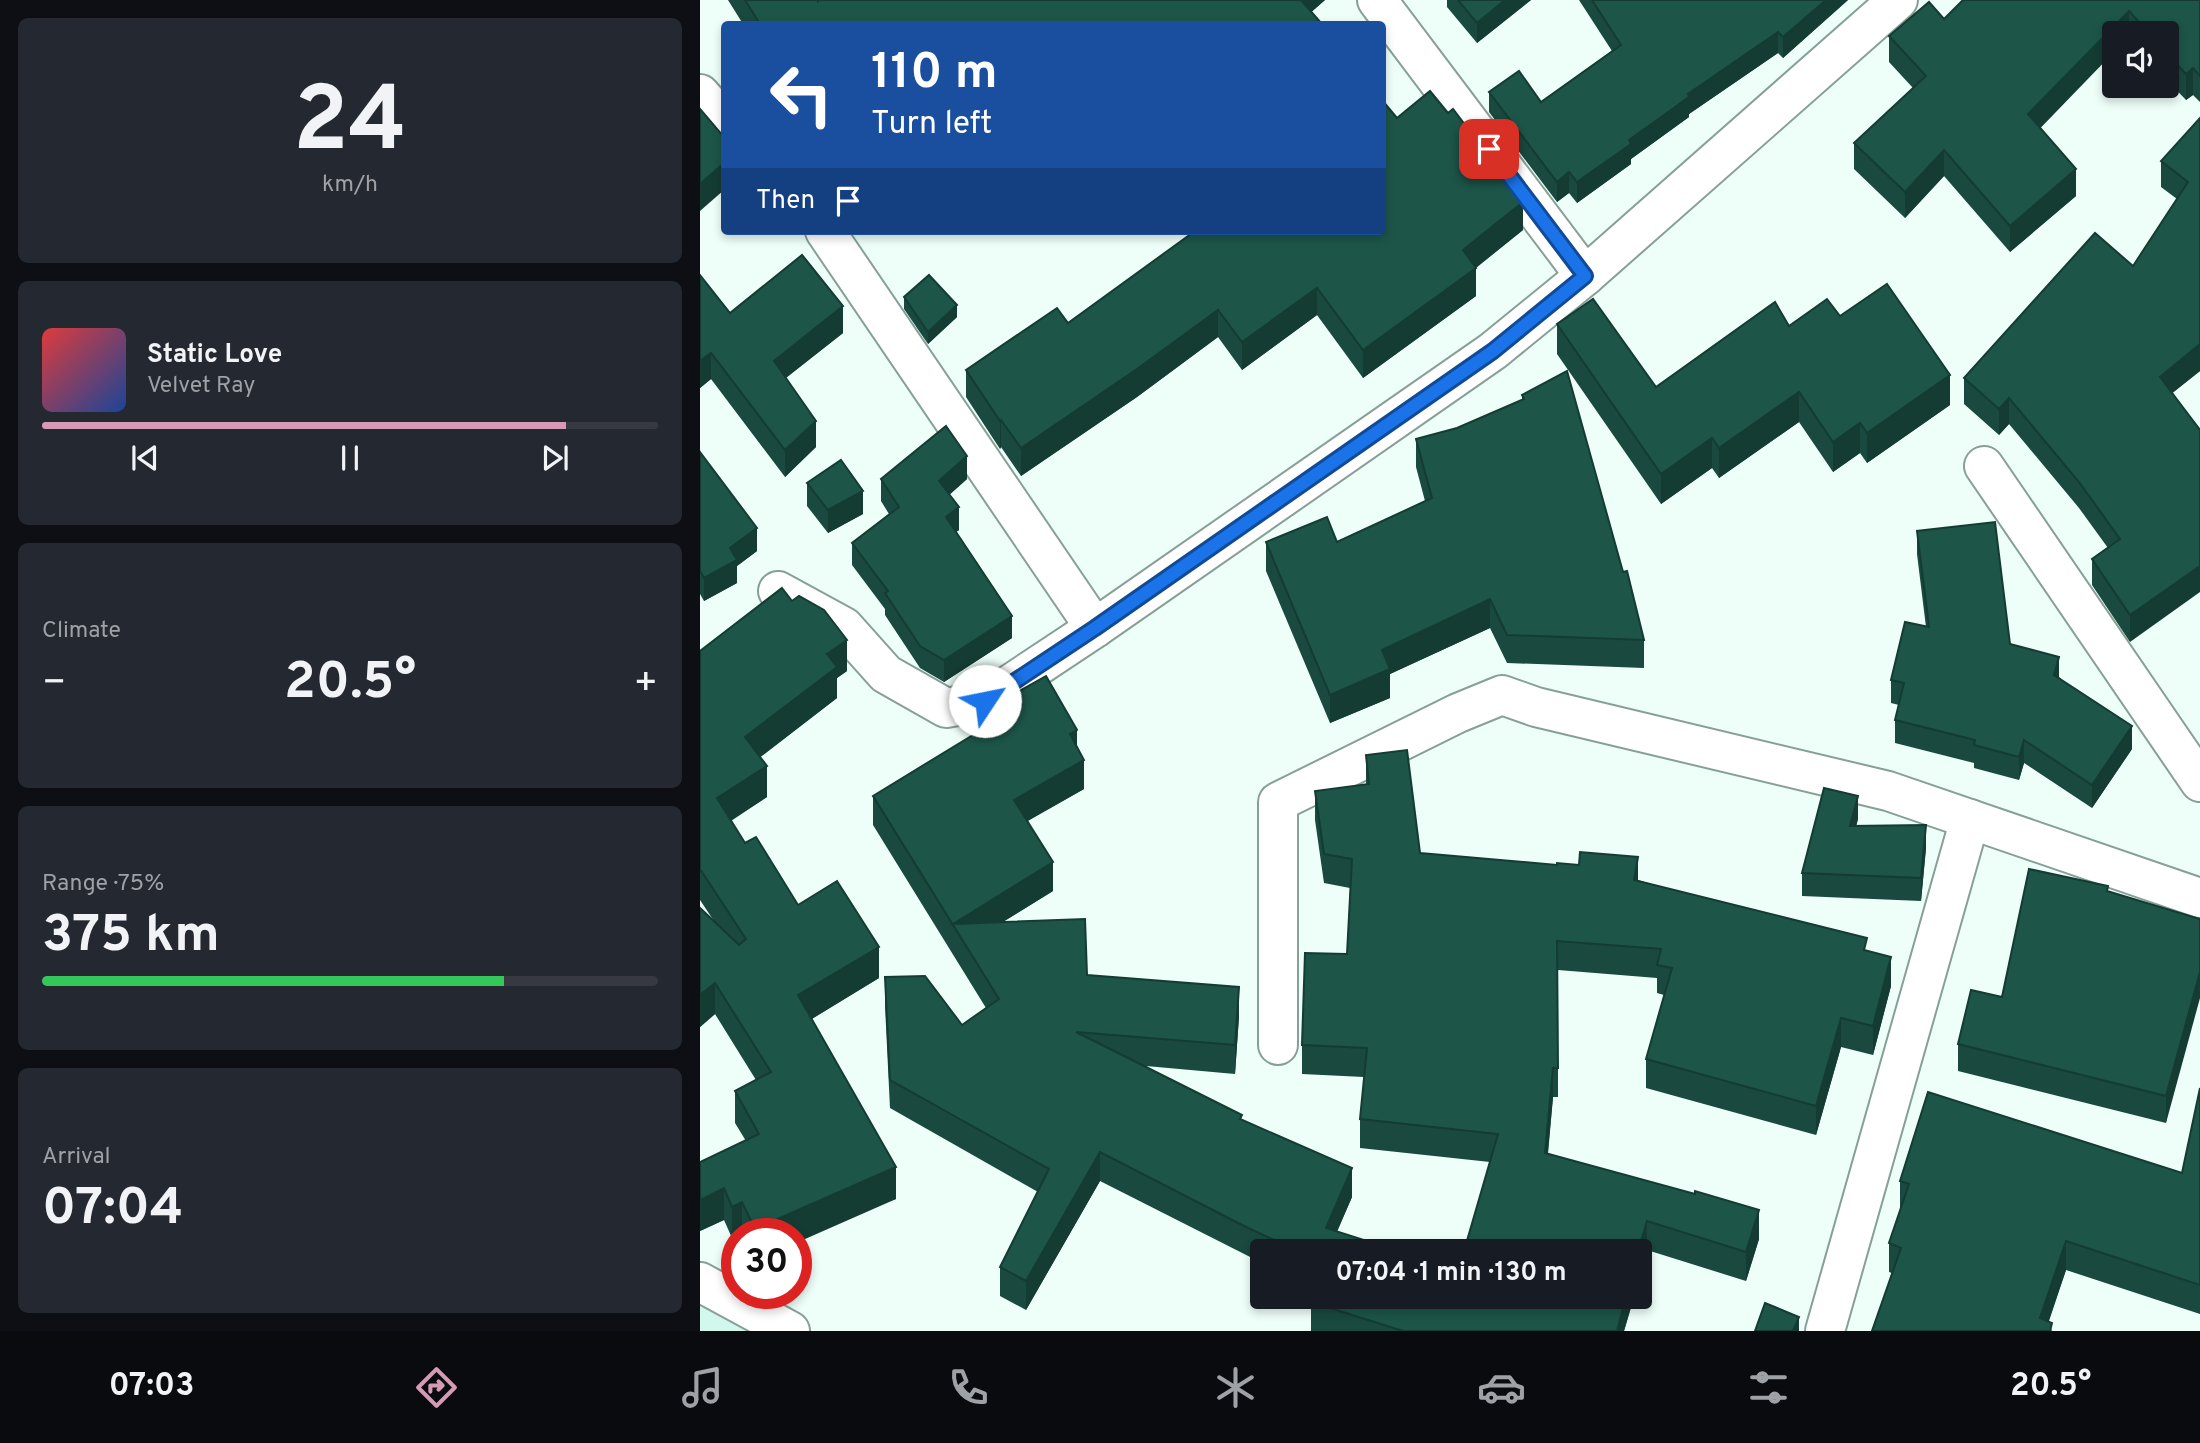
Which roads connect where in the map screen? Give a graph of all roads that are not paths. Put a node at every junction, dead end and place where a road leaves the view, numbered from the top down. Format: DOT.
graph roads {
  1 [pos="1377,0"];
  2 [pos="1898,0"];
  3 [pos="700,94"];
  4 [pos="721,118"];
  5 [pos="828,235"];
  6 [pos="1585,276"];
  7 [pos="1984,466"];
  8 [pos="778,591"];
  9 [pos="1095,628"];
  10 [pos="2200,782"];
  11 [pos="1970,819"];
  12 [pos="2200,898"];
  13 [pos="1278,1045"];
  14 [pos="700,1282"];
  15 [pos="790,1331"];
  16 [pos="1825,1331"];
  1 -- 6 [label="street"];
  2 -- 6 [label="street"];
  3 -- 4 [label="street"];
  5 -- 9 [label="street"];
  6 -- 9 [label="street"];
  7 -- 10 [label="street"];
  8 -- 9 [label="street"];
  11 -- 12 [label="street"];
  11 -- 13 [label="street"];
  11 -- 16 [label="street"];
  14 -- 15 [label="street"];
}
